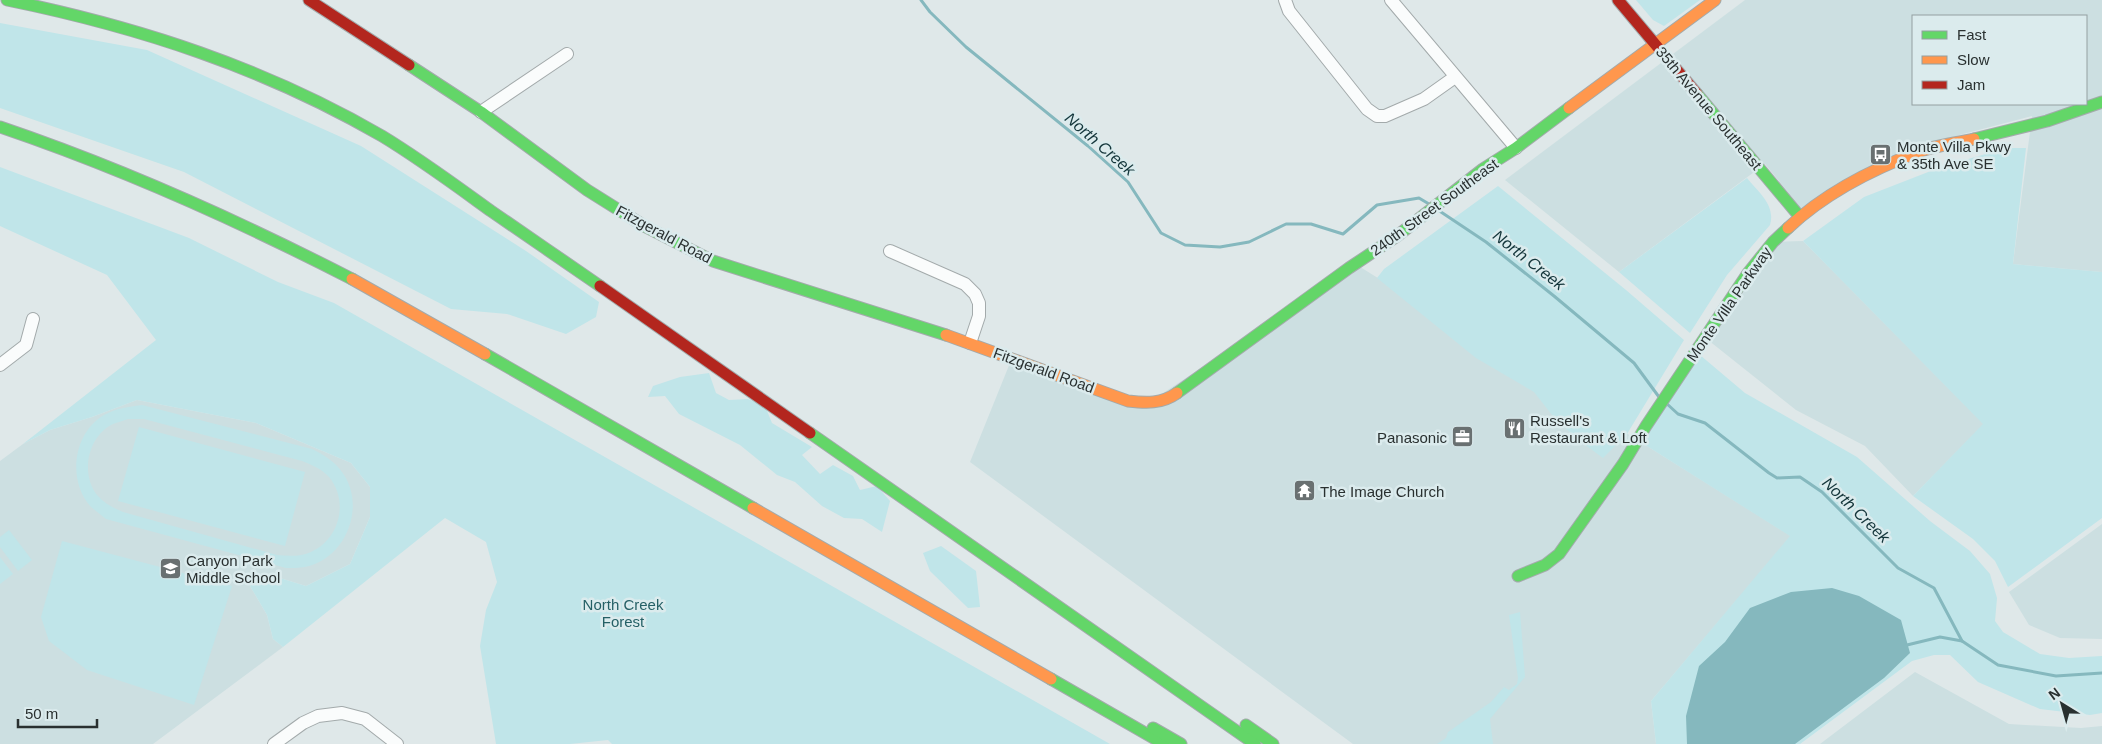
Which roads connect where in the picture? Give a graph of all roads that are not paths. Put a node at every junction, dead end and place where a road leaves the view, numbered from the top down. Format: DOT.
graph roads {
  1 [pos="7,0"];
  2 [pos="310,0"];
  3 [pos="1285,0"];
  4 [pos="1391,0"];
  5 [pos="1618,0"];
  6 [pos="1715,0"];
  7 [pos="1654,44"];
  8 [pos="567,54"];
  9 [pos="1455,77"];
  10 [pos="2102,102"];
  11 [pos="481,112"];
  12 [pos="0,127"];
  13 [pos="1516,148"];
  14 [pos="118,172"];
  15 [pos="485,194"];
  16 [pos="471,195"];
  17 [pos="1800,216"];
  18 [pos="890,251"];
  19 [pos="33,319"];
  20 [pos="970,343"];
  21 [pos="0,365"];
  22 [pos="741,370"];
  23 [pos="1148,403"];
  24 [pos="1518,576"];
  25 [pos="1203,695"];
  26 [pos="1210,713"];
  27 [pos="274,744"];
  28 [pos="397,744"];
  29 [pos="1164,744"];
  30 [pos="1181,744"];
  31 [pos="1255,744"];
  32 [pos="1274,744"];
  1 -- 16 [label="main road"];
  2 -- 11 [label="main road, Fitzgerald Road"];
  3 -- 9 [label="street"];
  4 -- 9 [label="street"];
  5 -- 7 [label="main road, 35th Avenue Southeast"];
  6 -- 7 [label="main road, 240th Street Southeast"];
  7 -- 13 [label="main road, 240th Street Southeast"];
  7 -- 17 [label="main road, 35th Avenue Southeast"];
  8 -- 11 [label="street"];
  9 -- 13 [label="street"];
  10 -- 17 [label="main road, Monte Villa Parkway"];
  11 -- 20 [label="main road, Fitzgerald Road"];
  12 -- 14 [label="main road"];
  13 -- 23 [label="main road, 240th Street Southeast"];
  14 -- 29 [label="main road"];
  14 -- 30 [label="main road"];
  15 -- 16 [label="main road"];
  16 -- 26 [label="main road"];
  17 -- 24 [label="main road, Monte Villa Parkway"];
  18 -- 20 [label="street"];
  19 -- 21 [label="street"];
  20 -- 23 [label="main road, Fitzgerald Road"];
  22 -- 25 [label="main road"];
  25 -- 26 [label="main road"];
  25 -- 32 [label="main road"];
  26 -- 31 [label="main road"];
  27 -- 28 [label="street"];
}
